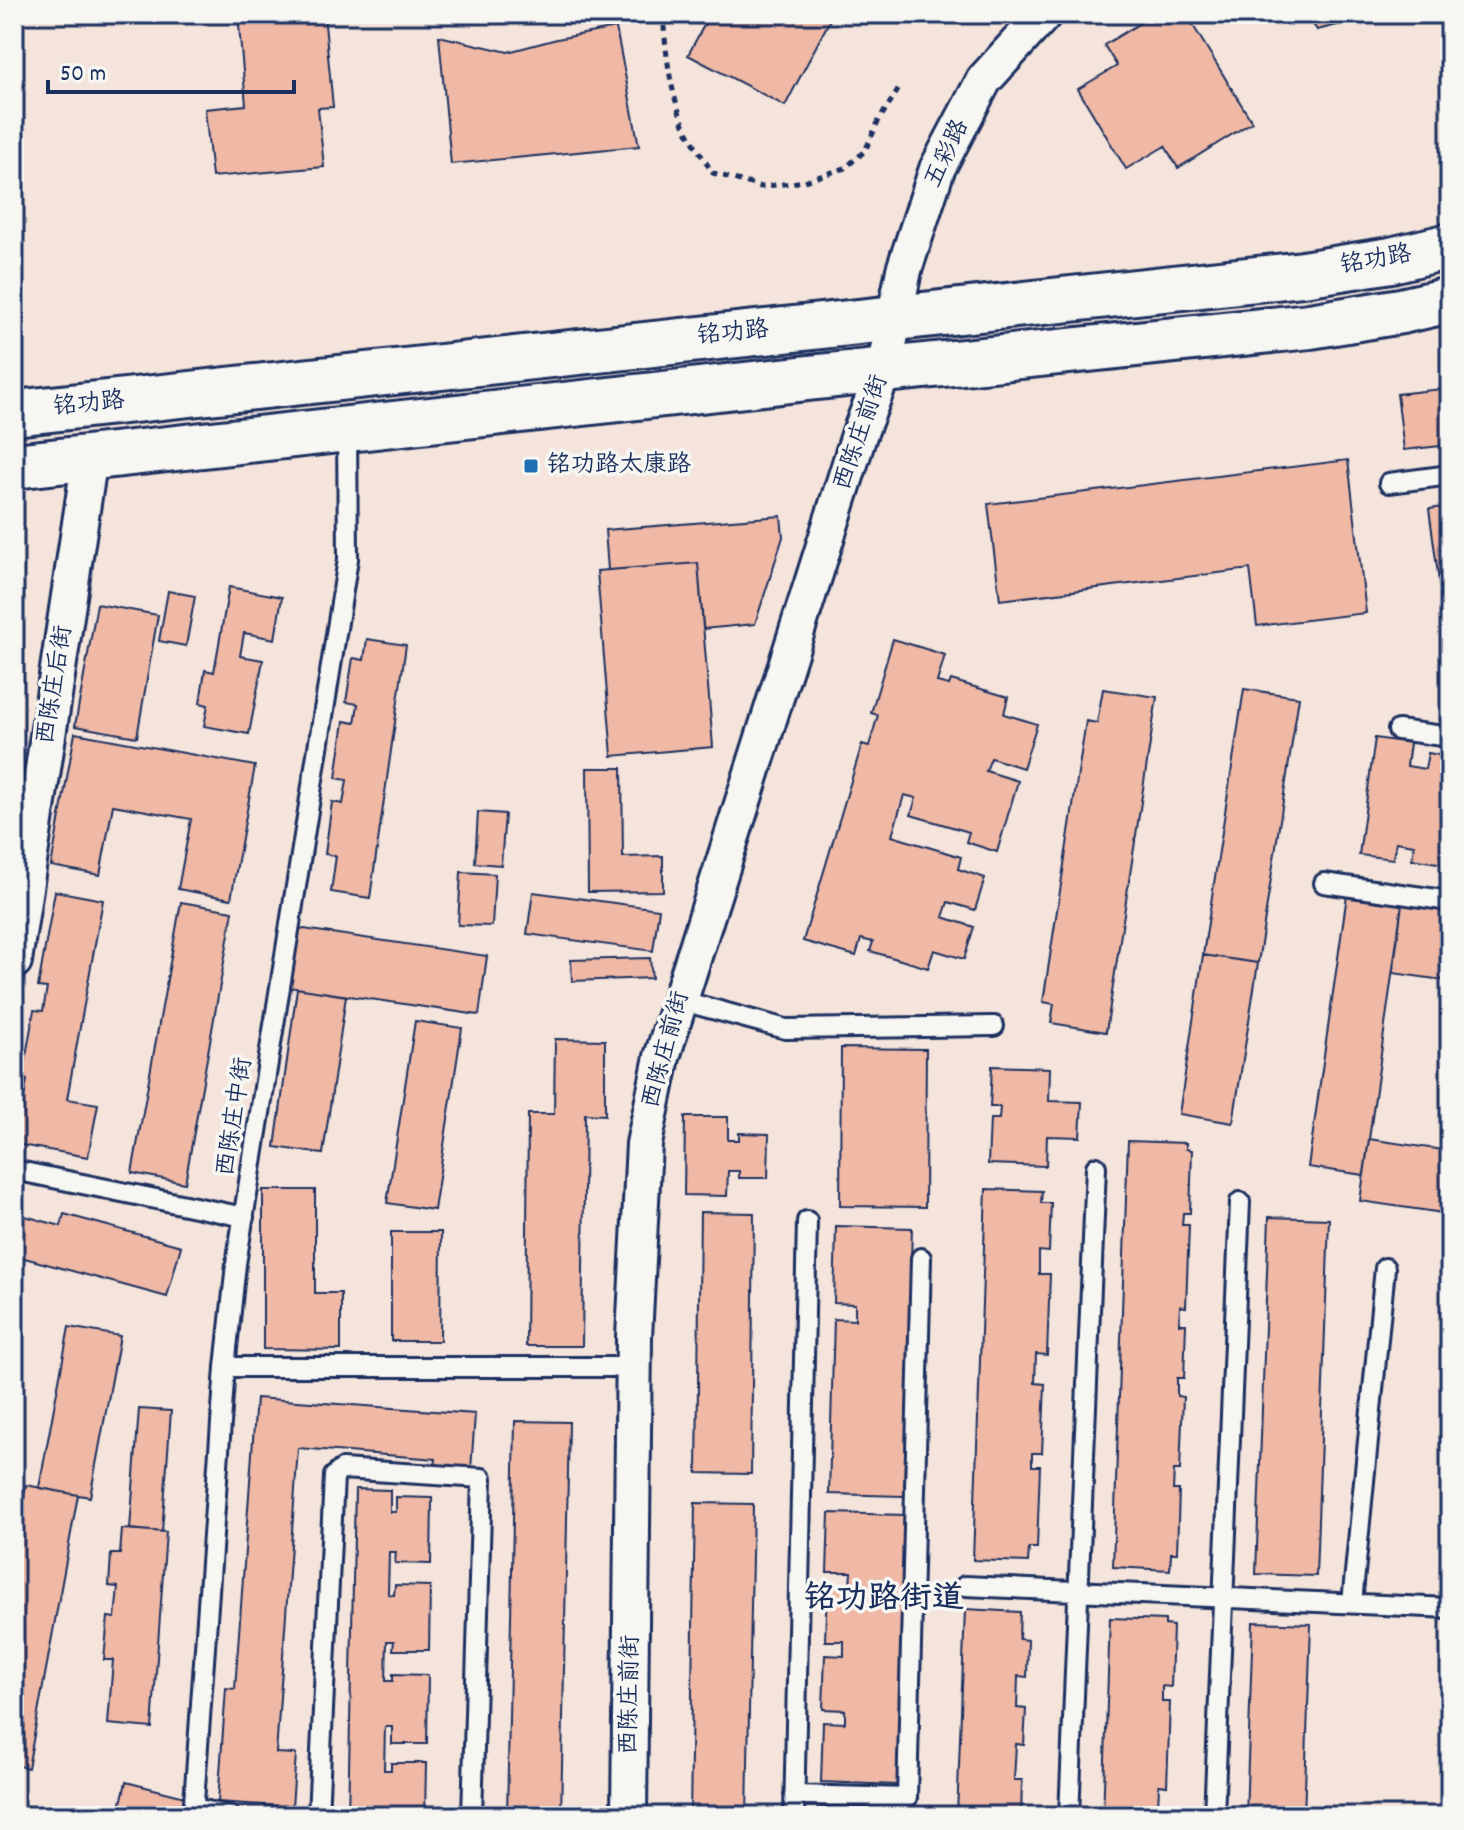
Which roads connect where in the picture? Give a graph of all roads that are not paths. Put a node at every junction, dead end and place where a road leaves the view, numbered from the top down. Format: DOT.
graph roads {
  1 [pos="1044,14"];
  2 [pos="1450,246"];
  3 [pos="1450,300"];
  4 [pos="893,317"];
  5 [pos="884,370"];
  6 [pos="14,413"];
  7 [pos="347,429"];
  8 [pos="90,457"];
  9 [pos="14,466"];
  10 [pos="1450,475"];
  11 [pos="1389,483"];
  12 [pos="1398,730"];
  13 [pos="1450,737"];
  14 [pos="1324,883"];
  15 [pos="1450,901"];
  16 [pos="14,961"];
  17 [pos="679,1000"];
  18 [pos="994,1026"];
  19 [pos="1096,1167"];
  20 [pos="14,1170"];
  21 [pos="1240,1202"];
  22 [pos="244,1217"];
  23 [pos="807,1221"];
  24 [pos="921,1258"];
  25 [pos="1385,1268"];
  26 [pos="225,1367"];
  27 [pos="634,1367"];
  28 [pos="965,1586"];
  29 [pos="1078,1591"];
  30 [pos="1223,1598"];
  31 [pos="1352,1603"];
  32 [pos="1450,1608"];
  33 [pos="794,1795"];
  34 [pos="194,1812"];
  35 [pos="230,1816"];
  36 [pos="318,1816"];
  37 [pos="472,1816"];
  38 [pos="629,1816"];
  39 [pos="794,1816"];
  40 [pos="1069,1816"];
  41 [pos="1214,1816"];
  1 -- 4 [label="street, 五彩路"];
  2 -- 4 [label="main road, 铭功路"];
  3 -- 5 [label="main road"];
  4 -- 5 [label="street, 西陈庄前街"];
  4 -- 6 [label="main road, 铭功路"];
  5 -- 7 [label="main road"];
  5 -- 17 [label="street, 西陈庄前街"];
  7 -- 8 [label="main road"];
  7 -- 22 [label="lane, 西陈庄中街"];
  8 -- 9 [label="main road"];
  8 -- 16 [label="street, 西陈庄后街"];
  10 -- 11 [label="lane"];
  12 -- 13 [label="lane"];
  14 -- 15 [label="lane"];
  17 -- 18 [label="lane"];
  17 -- 27 [label="street, 西陈庄前街"];
  19 -- 29 [label="lane"];
  20 -- 22 [label="lane"];
  21 -- 30 [label="lane"];
  22 -- 26 [label="lane, 西陈庄中街"];
  23 -- 33 [label="lane"];
  24 -- 33 [label="lane"];
  25 -- 31 [label="lane"];
  26 -- 27 [label="lane"];
  26 -- 34 [label="lane, 西陈庄中街"];
  27 -- 38 [label="street, 西陈庄前街"];
  28 -- 29 [label="lane"];
  29 -- 30 [label="lane"];
  29 -- 40 [label="lane"];
  30 -- 31 [label="lane"];
  30 -- 41 [label="lane"];
  31 -- 32 [label="lane"];
  33 -- 39 [label="lane"];
  34 -- 35 [label="lane"];
  36 -- 37 [label="lane"];
}
